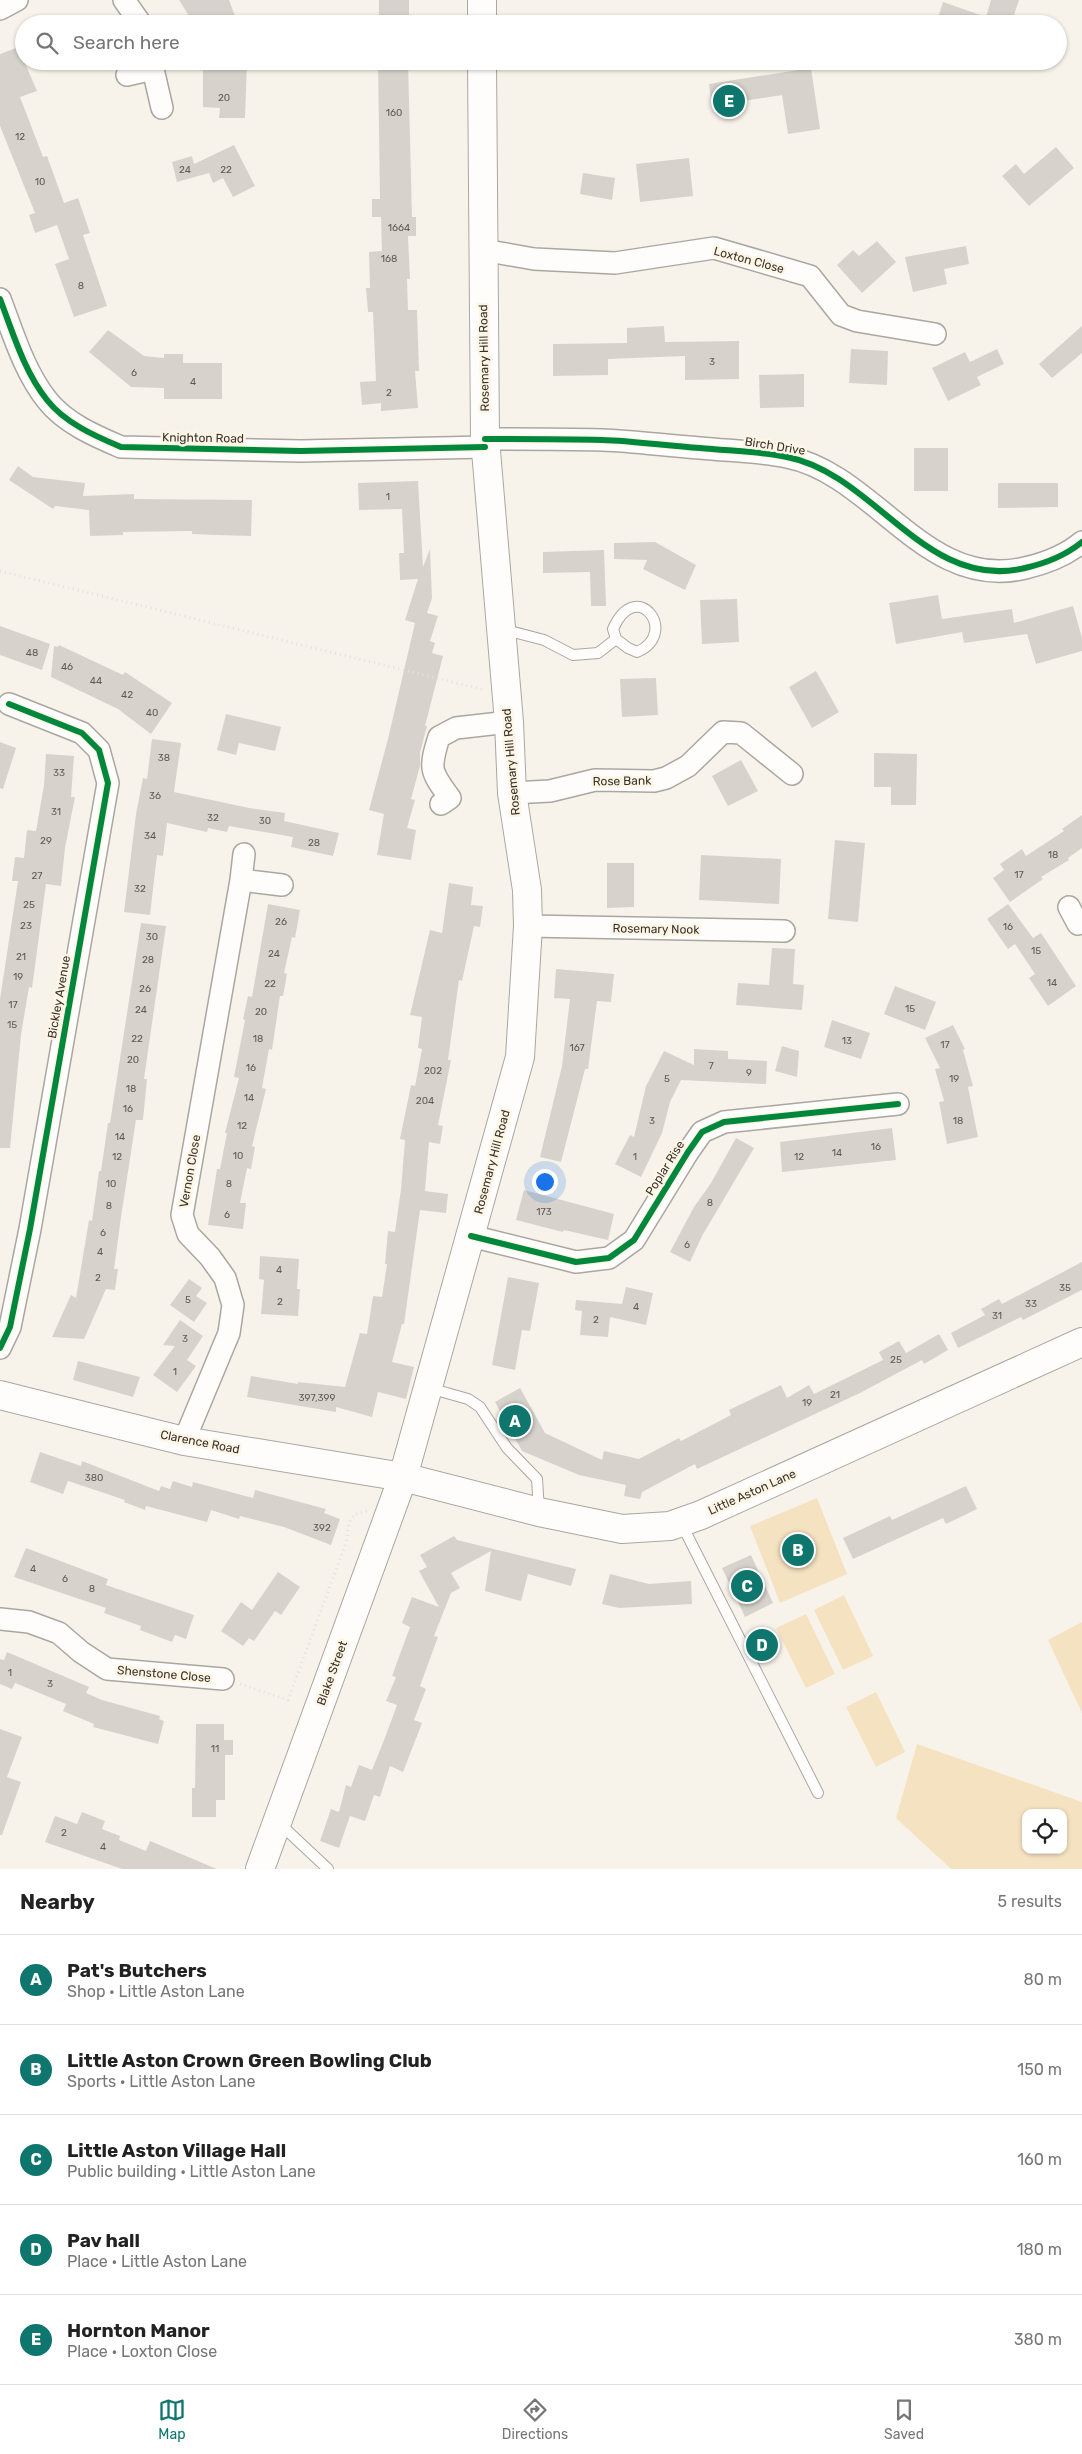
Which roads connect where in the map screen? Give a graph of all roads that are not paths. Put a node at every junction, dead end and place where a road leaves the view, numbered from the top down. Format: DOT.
graph roads {
  1 [pos="17,0"];
  2 [pos="124,0"];
  3 [pos="482,0"];
  4 [pos="0,9"];
  5 [pos="135,15"];
  6 [pos="482,15"];
  7 [pos="140,70"];
  8 [pos="153,70"];
  9 [pos="482,70"];
  10 [pos="127,75"];
  11 [pos="162,108"];
  12 [pos="482,250"];
  13 [pos="0,299"];
  14 [pos="6,331"];
  15 [pos="935,334"];
  16 [pos="485,443"];
  17 [pos="1082,542"];
  18 [pos="502,629"];
  19 [pos="616,639"];
  20 [pos="5,702"];
  21 [pos="509,722"];
  22 [pos="792,774"];
  23 [pos="512,793"];
  24 [pos="441,804"];
  25 [pos="244,854"];
  26 [pos="241,880"];
  27 [pos="282,885"];
  28 [pos="528,926"];
  29 [pos="784,931"];
  30 [pos="898,1104"];
  31 [pos="471,1236"];
  32 [pos="1082,1342"];
  33 [pos="0,1348"];
  34 [pos="428,1388"];
  35 [pos="0,1395"];
  36 [pos="184,1441"];
  37 [pos="404,1477"];
  38 [pos="539,1512"];
  39 [pos="680,1522"];
  40 [pos="0,1619"];
  41 [pos="223,1679"];
  42 [pos="818,1794"];
  43 [pos="277,1821"];
  44 [pos="260,1869"];
  45 [pos="328,1869"];
  1 -- 4 [label="street"];
  2 -- 5 [label="street"];
  3 -- 6 [label="main road"];
  7 -- 10 [label="street"];
  8 -- 11 [label="street"];
  9 -- 12 [label="main road, Rosemary Hill Road"];
  12 -- 15 [label="street, Loxton Close"];
  12 -- 16 [label="main road, Rosemary Hill Road"];
  13 -- 14 [label="street, Knighton Road"];
  14 -- 16 [label="street, Knighton Road"];
  16 -- 17 [label="street, Birch Drive"];
  16 -- 18 [label="main road, Rosemary Hill Road"];
  18 -- 19 [label="lane"];
  18 -- 21 [label="main road, Rosemary Hill Road"];
  19 -- 19 [label="lane"];
  20 -- 33 [label="street, Bickley Avenue"];
  21 -- 23 [label="main road, Rosemary Hill Road"];
  21 -- 24 [label="street"];
  22 -- 23 [label="street, Rose Bank"];
  23 -- 28 [label="main road, Rosemary Hill Road"];
  25 -- 26 [label="street, Vernon Close"];
  26 -- 27 [label="street"];
  26 -- 36 [label="street, Vernon Close"];
  28 -- 29 [label="street, Rosemary Nook"];
  28 -- 31 [label="main road, Rosemary Hill Road"];
  30 -- 31 [label="street, Poplar Rise"];
  31 -- 34 [label="main road, Rosemary Hill Road"];
  32 -- 39 [label="main road, Little Aston Lane"];
  34 -- 37 [label="main road, Rosemary Hill Road"];
  34 -- 38 [label="lane"];
  35 -- 36 [label="main road, Clarence Road"];
  36 -- 37 [label="main road, Clarence Road"];
  37 -- 38 [label="main road, Little Aston Lane"];
  37 -- 43 [label="main road, Blake Street"];
  38 -- 39 [label="main road, Little Aston Lane"];
  39 -- 42 [label="lane"];
  40 -- 41 [label="street, Shenstone Close"];
  43 -- 44 [label="main road, Blake Street"];
  43 -- 45 [label="lane"];
}
